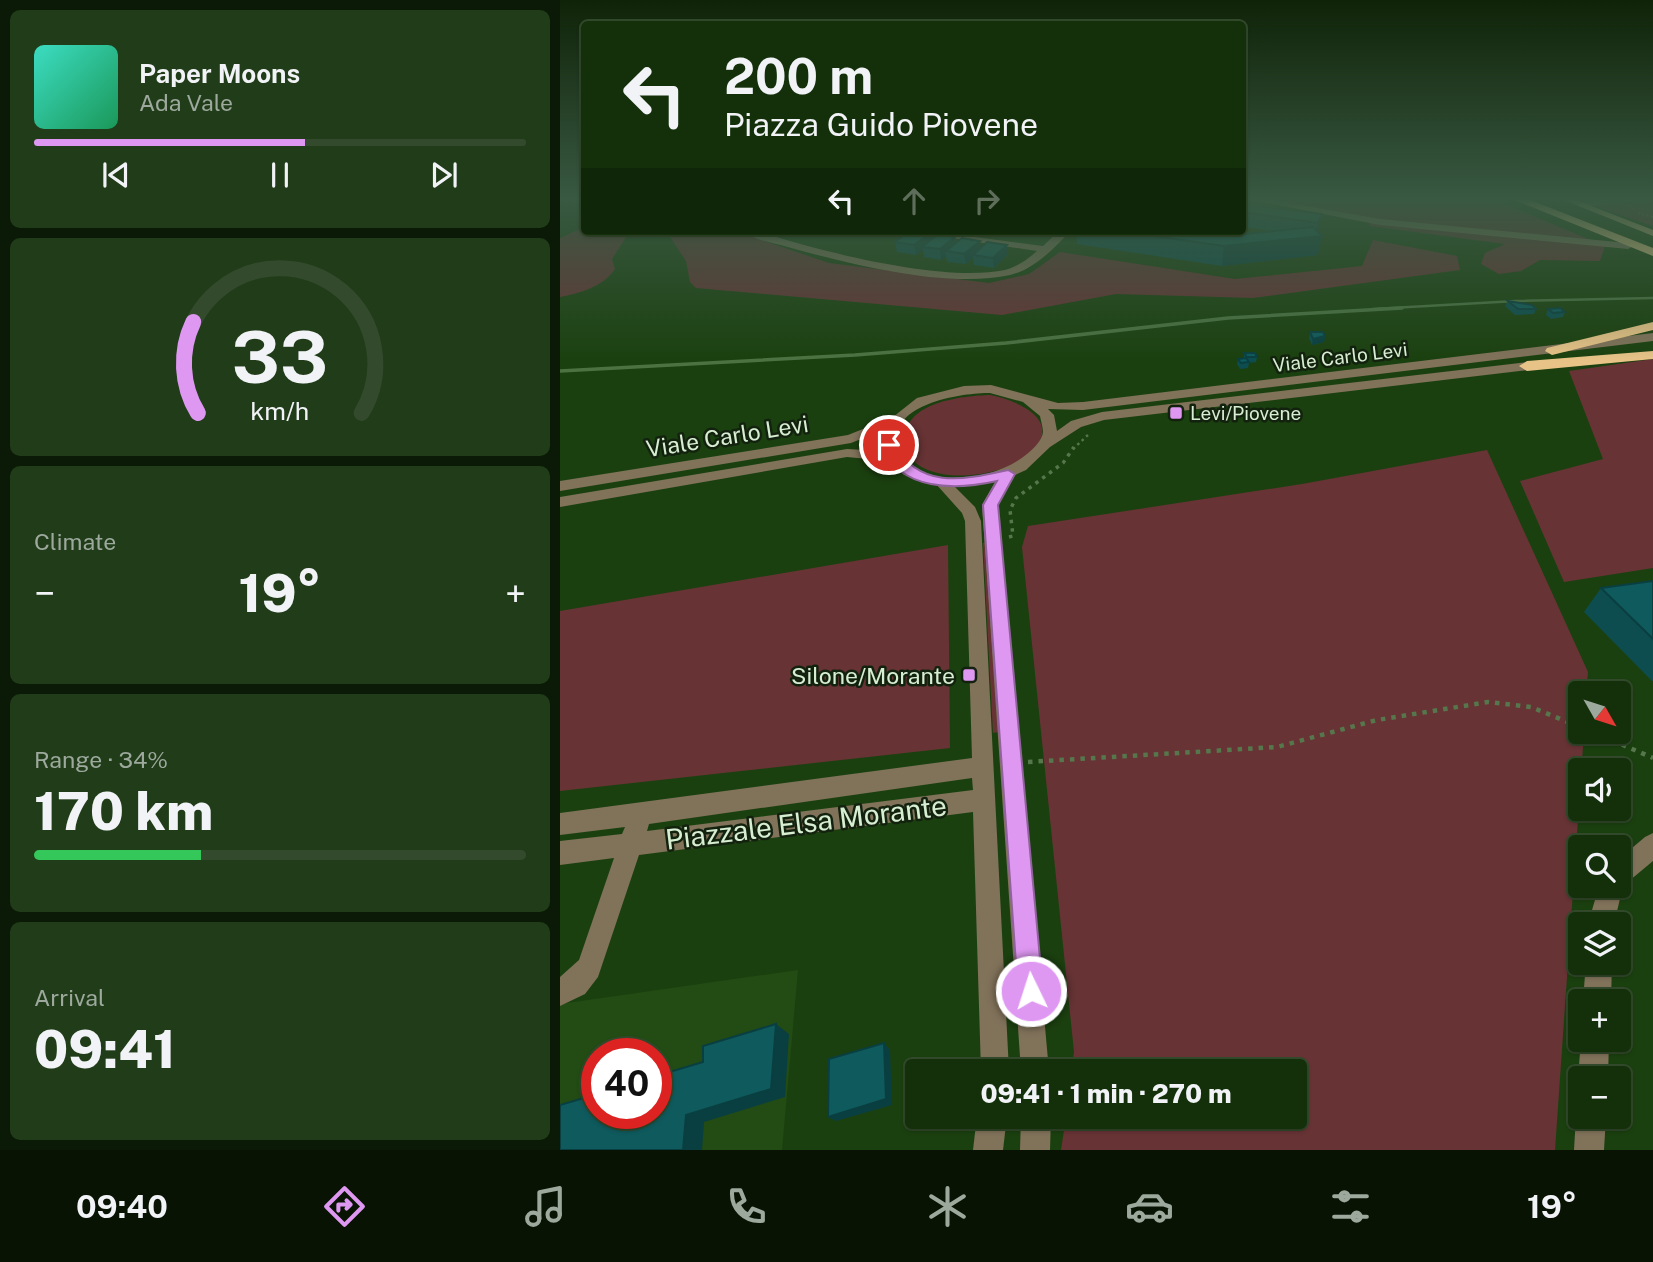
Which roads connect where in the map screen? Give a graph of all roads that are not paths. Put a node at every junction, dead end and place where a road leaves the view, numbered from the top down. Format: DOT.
graph roads {
  1 [pos="835,254"];
  2 [pos="1038,254"];
  3 [pos="1653,326"];
  4 [pos="1653,337"];
  5 [pos="1653,347"];
  6 [pos="1552,351"];
  7 [pos="1653,355"];
  8 [pos="1527,366"];
  9 [pos="1031,401"];
  10 [pos="897,420"];
  11 [pos="1048,443"];
  12 [pos="893,458"];
  13 [pos="1008,474"];
  14 [pos="942,482"];
  15 [pos="560,486"];
  16 [pos="560,502"];
  17 [pos="980,767"];
  18 [pos="982,800"];
  19 [pos="640,814"];
  20 [pos="560,824"];
  21 [pos="631,845"];
  22 [pos="1653,845"];
  23 [pos="560,853"];
  24 [pos="1631,861"];
  25 [pos="560,992"];
  26 [pos="994,1059"];
  27 [pos="1034,1059"];
  28 [pos="990,1129"];
  29 [pos="1036,1129"];
  30 [pos="1590,1129"];
  31 [pos="988,1150"];
  32 [pos="1035,1150"];
  33 [pos="1589,1150"];
  1 -- 2 [label="street"];
  3 -- 6 [label="highway"];
  4 -- 6 [label="street, Viale Carlo Levi"];
  5 -- 8 [label="street, Viale Carlo Levi"];
  6 -- 9 [label="street, Viale Carlo Levi"];
  7 -- 8 [label="highway"];
  8 -- 11 [label="street, Viale Carlo Levi"];
  9 -- 10 [label="street"];
  9 -- 11 [label="street"];
  10 -- 12 [label="street"];
  10 -- 15 [label="street, Viale Carlo Levi"];
  11 -- 13 [label="street"];
  12 -- 14 [label="street"];
  12 -- 16 [label="street, Viale Carlo Levi"];
  13 -- 14 [label="street"];
  13 -- 27 [label="street"];
  14 -- 17 [label="street"];
  17 -- 18 [label="street"];
  17 -- 19 [label="street, Piazzale Elsa Morante"];
  18 -- 21 [label="street, Piazzale Elsa Morante"];
  18 -- 26 [label="street"];
  19 -- 20 [label="street, Piazzale Elsa Morante"];
  19 -- 21 [label="street, Piazzale Elsa Morante"];
  21 -- 23 [label="street, Piazzale Elsa Morante"];
  21 -- 25 [label="street, Piazzale Elsa Morante"];
  22 -- 24 [label="street"];
  28 -- 31 [label="street"];
  29 -- 32 [label="street"];
  30 -- 33 [label="street"];
}
